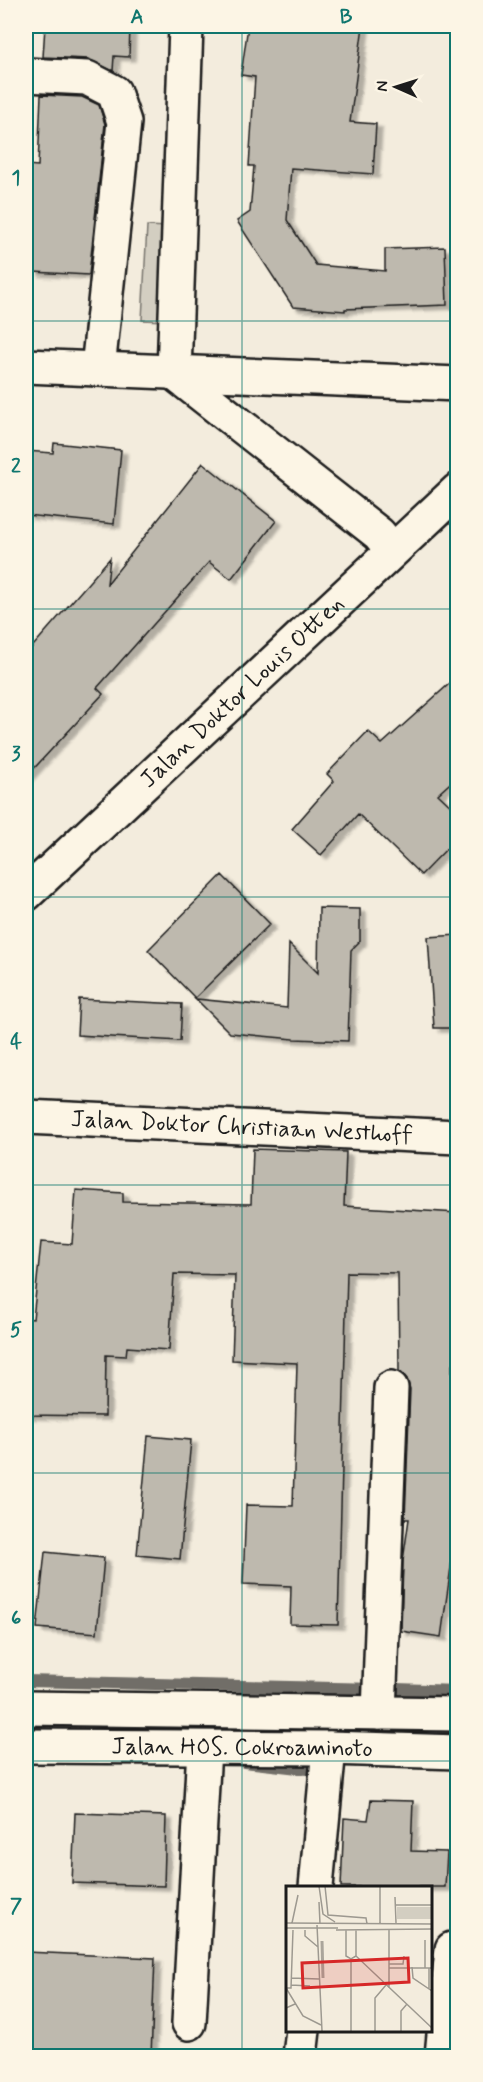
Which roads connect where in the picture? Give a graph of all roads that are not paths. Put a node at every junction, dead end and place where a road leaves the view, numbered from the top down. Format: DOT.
graph roads {
  1 [pos="186,26"];
  2 [pos="26,75"];
  3 [pos="26,366"];
  4 [pos="98,369"];
  5 [pos="174,373"];
  6 [pos="458,384"];
  7 [pos="458,490"];
  8 [pos="392,550"];
  9 [pos="26,894"];
  10 [pos="26,1117"];
  11 [pos="458,1137"];
  12 [pos="391,1388"];
  13 [pos="26,1708"];
  14 [pos="379,1713"];
  15 [pos="458,1714"];
  16 [pos="26,1746"];
  17 [pos="204,1748"];
  18 [pos="329,1748"];
  19 [pos="458,1752"];
  20 [pos="316,1886"];
  21 [pos="452,1949"];
  22 [pos="189,2023"];
  23 [pos="303,2031"];
  24 [pos="300,2056"];
  25 [pos="442,2056"];
  1 -- 5 [label="main road"];
  2 -- 4 [label="main road"];
  3 -- 4 [label="main road"];
  4 -- 5 [label="main road"];
  5 -- 6 [label="main road"];
  5 -- 8 [label="main road"];
  7 -- 8 [label="main road, Jalan Doktor Louis Otten"];
  8 -- 9 [label="main road, Jalan Doktor Louis Otten"];
  10 -- 11 [label="main road, Jalan Doktor Christiaan Westhoff"];
  12 -- 14 [label="main road"];
  13 -- 14 [label="main road, Jalan HOS. Cokroaminoto"];
  14 -- 15 [label="main road, Jalan HOS. Cokroaminoto"];
  16 -- 17 [label="main road, Jalan HOS. Cokroaminoto"];
  17 -- 18 [label="main road, Jalan HOS. Cokroaminoto"];
  17 -- 22 [label="main road"];
  18 -- 19 [label="main road, Jalan HOS. Cokroaminoto"];
  18 -- 20 [label="main road"];
  21 -- 25 [label="main road"];
  23 -- 24 [label="main road"];
}
